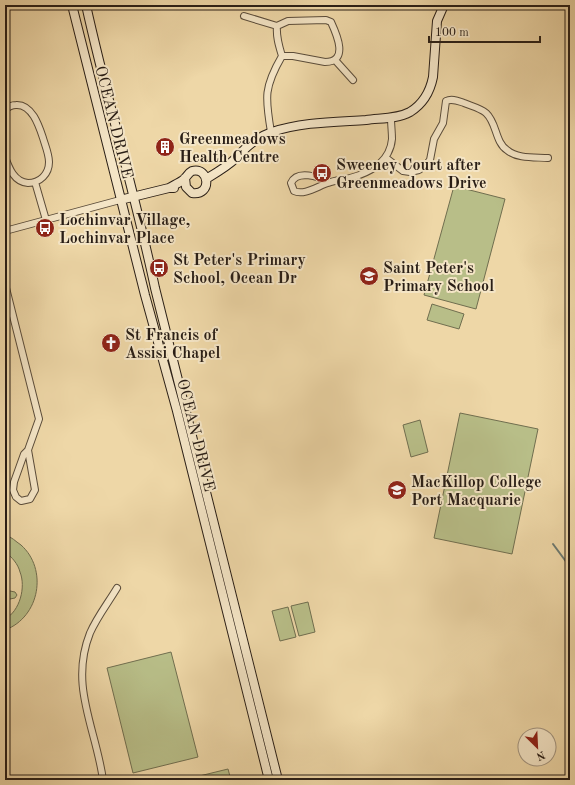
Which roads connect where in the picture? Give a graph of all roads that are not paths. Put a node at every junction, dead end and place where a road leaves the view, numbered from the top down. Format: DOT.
graph roads {
  1 [pos="72,5"];
  2 [pos="86,5"];
  3 [pos="444,5"];
  4 [pos="244,16"];
  5 [pos="278,26"];
  6 [pos="282,56"];
  7 [pos="336,60"];
  8 [pos="353,80"];
  9 [pos="5,110"];
  10 [pos="391,118"];
  11 [pos="271,132"];
  12 [pos="5,157"];
  13 [pos="386,158"];
  14 [pos="548,158"];
  15 [pos="204,176"];
  16 [pos="185,178"];
  17 [pos="35,182"];
  18 [pos="329,182"];
  19 [pos="169,188"];
  20 [pos="187,189"];
  21 [pos="134,197"];
  22 [pos="120,200"];
  23 [pos="46,220"];
  24 [pos="5,231"];
  25 [pos="5,284"];
  26 [pos="28,450"];
  27 [pos="117,588"];
  28 [pos="103,780"];
  29 [pos="269,780"];
  30 [pos="278,780"];
  1 -- 22 [label="main road, OCEAN DRIVE"];
  2 -- 21 [label="main road, OCEAN DRIVE"];
  3 -- 10 [label="main road"];
  4 -- 5 [label="street"];
  5 -- 6 [label="street"];
  5 -- 7 [label="street"];
  6 -- 7 [label="street"];
  6 -- 11 [label="street"];
  7 -- 8 [label="street"];
  9 -- 17 [label="street"];
  10 -- 11 [label="main road"];
  10 -- 13 [label="street"];
  11 -- 15 [label="main road"];
  12 -- 17 [label="street"];
  13 -- 14 [label="street"];
  13 -- 18 [label="street"];
  15 -- 16 [label="main road"];
  15 -- 20 [label="main road"];
  16 -- 19 [label="main road"];
  16 -- 20 [label="main road"];
  17 -- 23 [label="street"];
  18 -- 18 [label="street"];
  19 -- 20 [label="main road"];
  19 -- 21 [label="main road"];
  21 -- 22 [label="main road"];
  21 -- 30 [label="main road, OCEAN DRIVE"];
  22 -- 23 [label="street"];
  22 -- 29 [label="main road, OCEAN DRIVE"];
  23 -- 24 [label="street"];
  25 -- 26 [label="street"];
  26 -- 26 [label="street"];
  27 -- 28 [label="street"];
}
